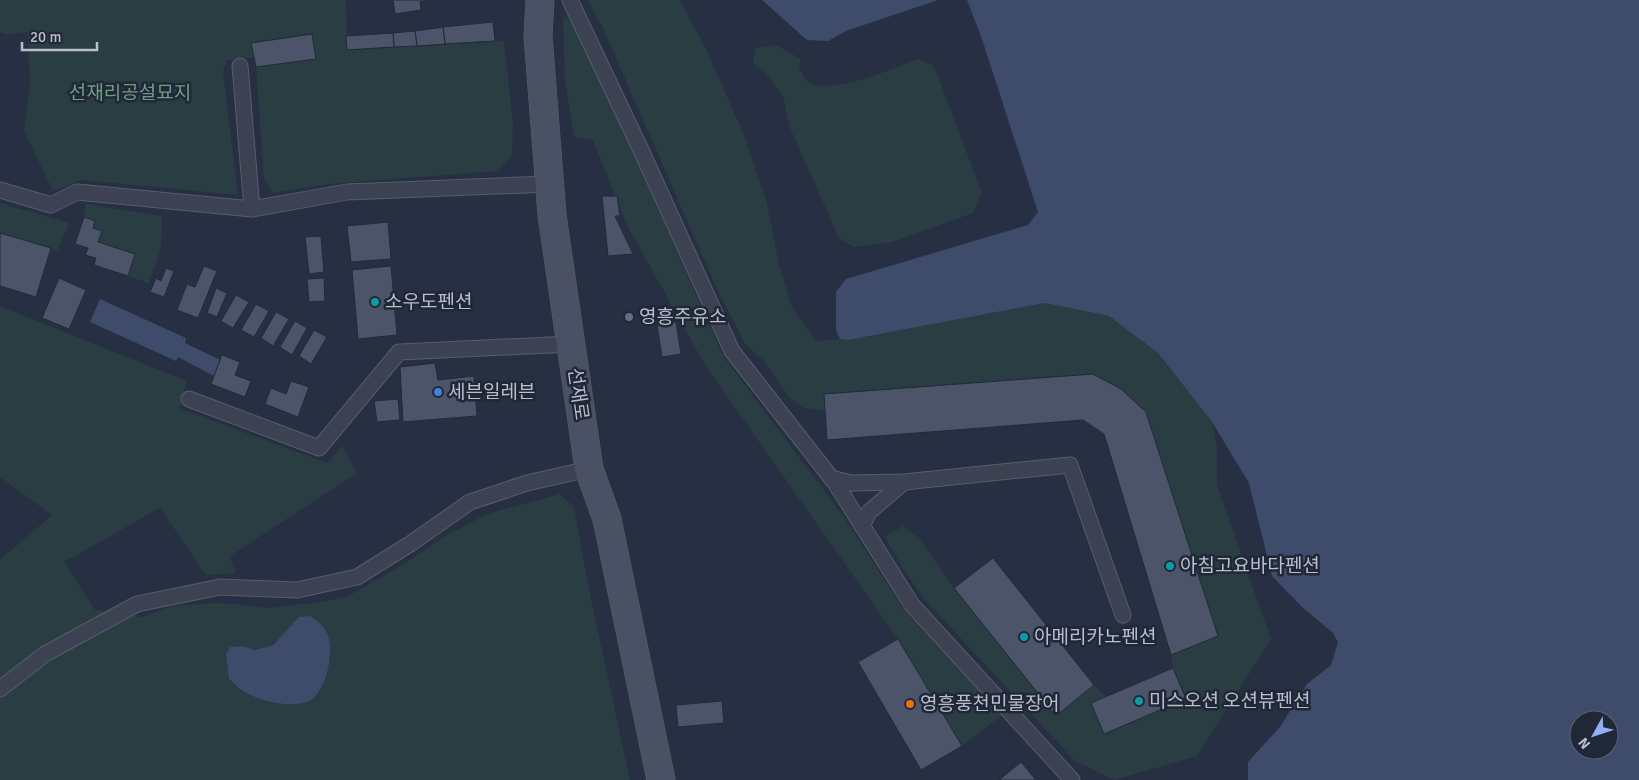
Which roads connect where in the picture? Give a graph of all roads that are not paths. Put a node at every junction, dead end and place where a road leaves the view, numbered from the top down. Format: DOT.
graph roads {
  1 [pos="540,0"];
  2 [pos="570,0"];
  3 [pos="240,66"];
  4 [pos="549,184"];
  5 [pos="0,190"];
  6 [pos="252,209"];
  7 [pos="570,344"];
  8 [pos="189,399"];
  9 [pos="589,469"];
  10 [pos="831,478"];
  11 [pos="904,482"];
  12 [pos="862,526"];
  13 [pos="1123,615"];
  14 [pos="0,689"];
  15 [pos="661,780"];
  16 [pos="1072,780"];
  1 -- 4 [label="street, 선재로"];
  2 -- 10 [label="lane"];
  3 -- 6 [label="lane"];
  4 -- 6 [label="lane"];
  4 -- 7 [label="street, 선재로"];
  5 -- 6 [label="lane"];
  7 -- 8 [label="lane"];
  7 -- 9 [label="street, 선재로"];
  9 -- 14 [label="lane"];
  9 -- 15 [label="street, 선재로"];
  10 -- 11 [label="lane"];
  10 -- 12 [label="lane"];
  11 -- 12 [label="lane"];
  11 -- 13 [label="lane"];
  12 -- 16 [label="lane"];
}
